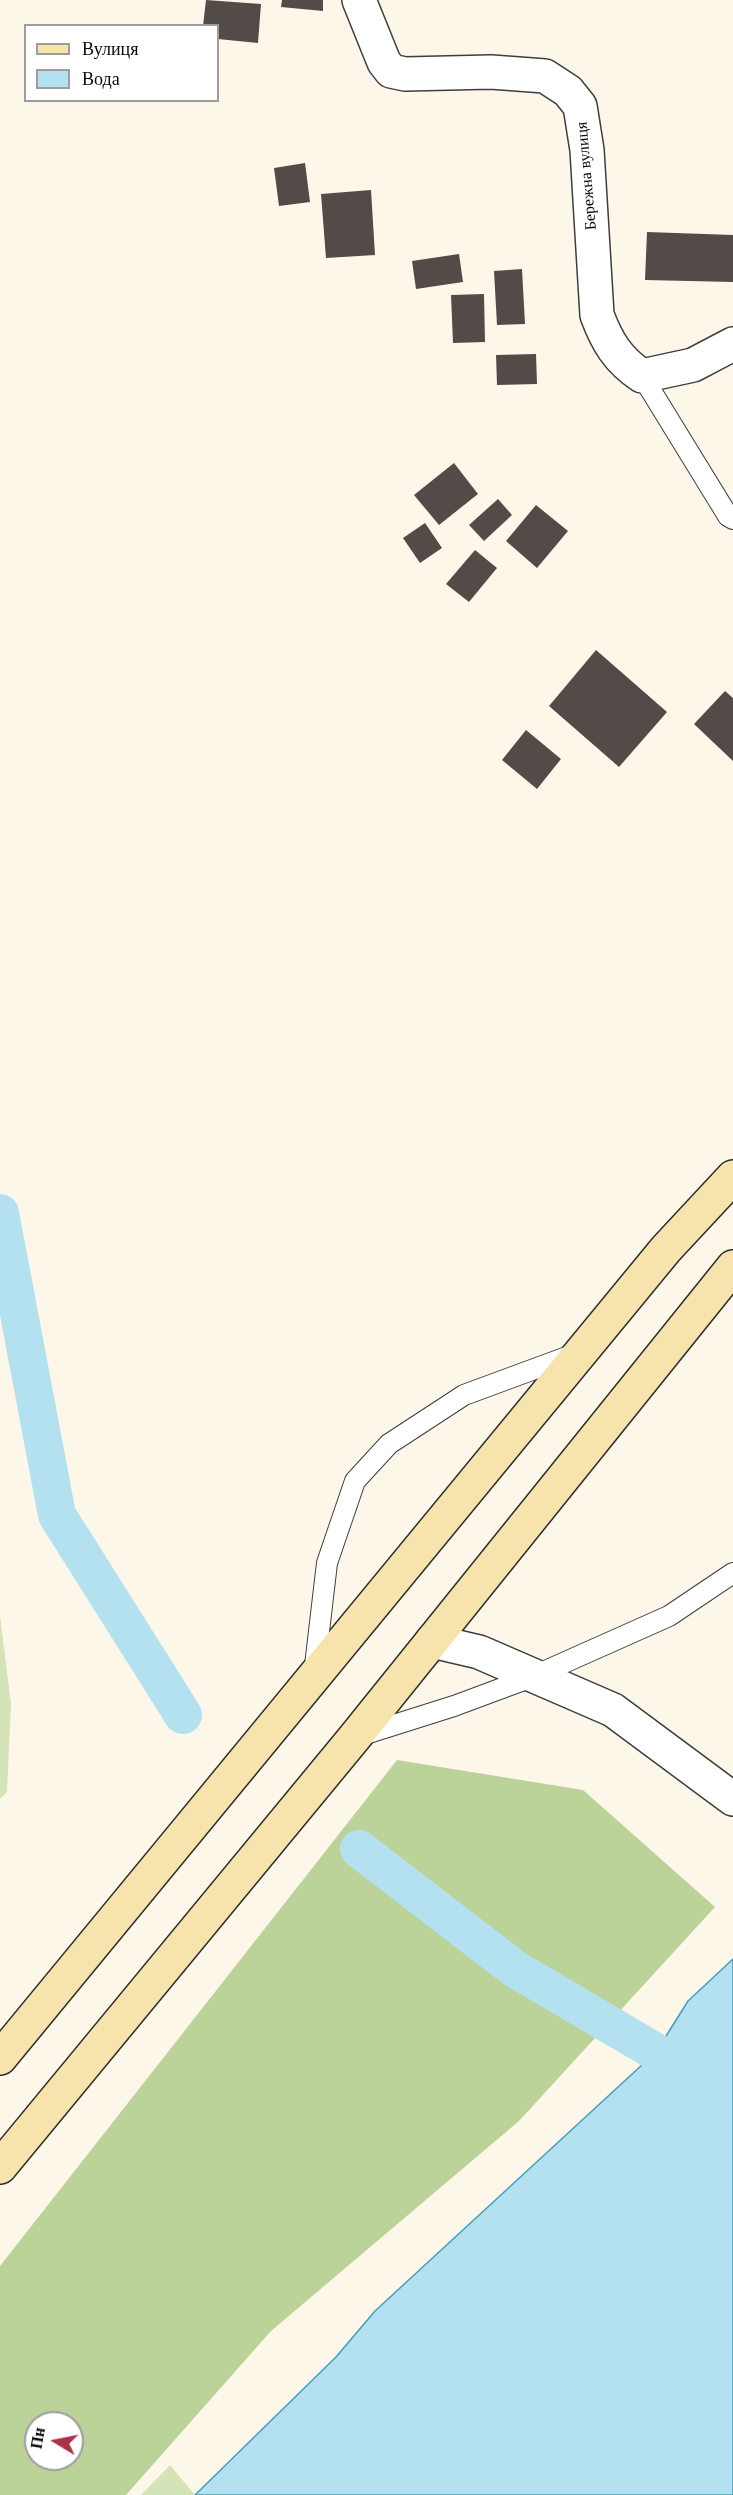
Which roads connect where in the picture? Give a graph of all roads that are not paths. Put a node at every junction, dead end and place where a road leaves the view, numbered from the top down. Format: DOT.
graph roads {
  1 [pos="359,0"];
  2 [pos="733,345"];
  3 [pos="642,376"];
  4 [pos="733,519"];
  5 [pos="733,1177"];
  6 [pos="733,1267"];
  7 [pos="583,1351"];
  8 [pos="733,1573"];
  9 [pos="432,1641"];
  10 [pos="531,1677"];
  11 [pos="313,1680"];
  12 [pos="354,1738"];
  13 [pos="733,1799"];
  14 [pos="0,2058"];
  15 [pos="0,2167"];
  1 -- 3 [label="street, Бережна вулиця"];
  2 -- 3 [label="street"];
  3 -- 4 [label="lane"];
  5 -- 7 [label="street"];
  6 -- 9 [label="street"];
  7 -- 11 [label="street"];
  7 -- 11 [label="lane"];
  8 -- 10 [label="lane"];
  9 -- 10 [label="street"];
  9 -- 12 [label="street"];
  10 -- 12 [label="lane"];
  10 -- 13 [label="street"];
  11 -- 14 [label="street"];
  12 -- 15 [label="street"];
}
